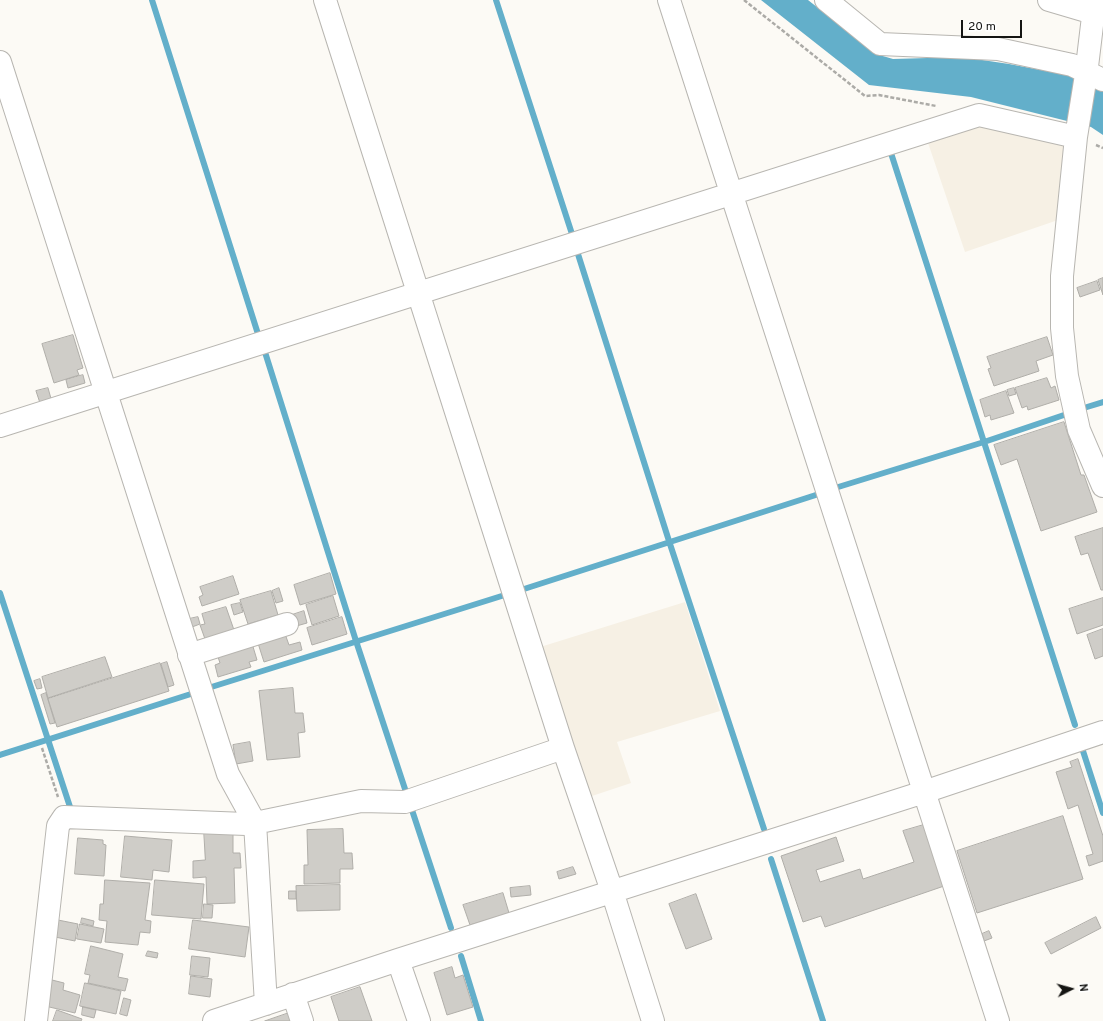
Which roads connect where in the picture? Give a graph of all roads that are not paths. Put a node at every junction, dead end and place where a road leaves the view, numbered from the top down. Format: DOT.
graph roads {
  1 [pos="325,0"];
  2 [pos="669,0"];
  3 [pos="826,0"];
  4 [pos="1049,0"];
  5 [pos="1096,16"];
  6 [pos="0,62"];
  7 [pos="1091,75"];
  8 [pos="1076,134"];
  9 [pos="732,193"];
  10 [pos="419,292"];
  11 [pos="106,393"];
  12 [pos="0,426"];
  13 [pos="1103,486"];
  14 [pos="287,624"];
  15 [pos="189,655"];
  16 [pos="1103,732"];
  17 [pos="563,748"];
  18 [pos="924,792"];
  19 [pos="255,823"];
  20 [pos="612,891"];
  21 [pos="398,960"];
  22 [pos="294,994"];
  23 [pos="266,1004"];
  24 [pos="36,1021"];
  25 [pos="214,1021"];
  26 [pos="302,1021"];
  27 [pos="419,1021"];
  28 [pos="653,1021"];
  29 [pos="998,1021"];
  1 -- 10 [label="street"];
  2 -- 9 [label="street"];
  3 -- 7 [label="street"];
  4 -- 5 [label="street"];
  5 -- 7 [label="street"];
  6 -- 11 [label="street"];
  7 -- 8 [label="street"];
  8 -- 9 [label="street"];
  8 -- 13 [label="street"];
  9 -- 10 [label="street"];
  9 -- 18 [label="street"];
  10 -- 11 [label="street"];
  10 -- 17 [label="street"];
  11 -- 12 [label="street"];
  11 -- 15 [label="street"];
  14 -- 15 [label="street"];
  15 -- 19 [label="street"];
  16 -- 18 [label="street"];
  17 -- 19 [label="street"];
  17 -- 20 [label="street"];
  18 -- 20 [label="street"];
  18 -- 29 [label="street"];
  19 -- 23 [label="street"];
  19 -- 24 [label="street"];
  20 -- 21 [label="street"];
  20 -- 28 [label="street"];
  21 -- 22 [label="street"];
  21 -- 27 [label="street"];
  22 -- 23 [label="street"];
  22 -- 26 [label="street"];
  23 -- 25 [label="street"];
}
